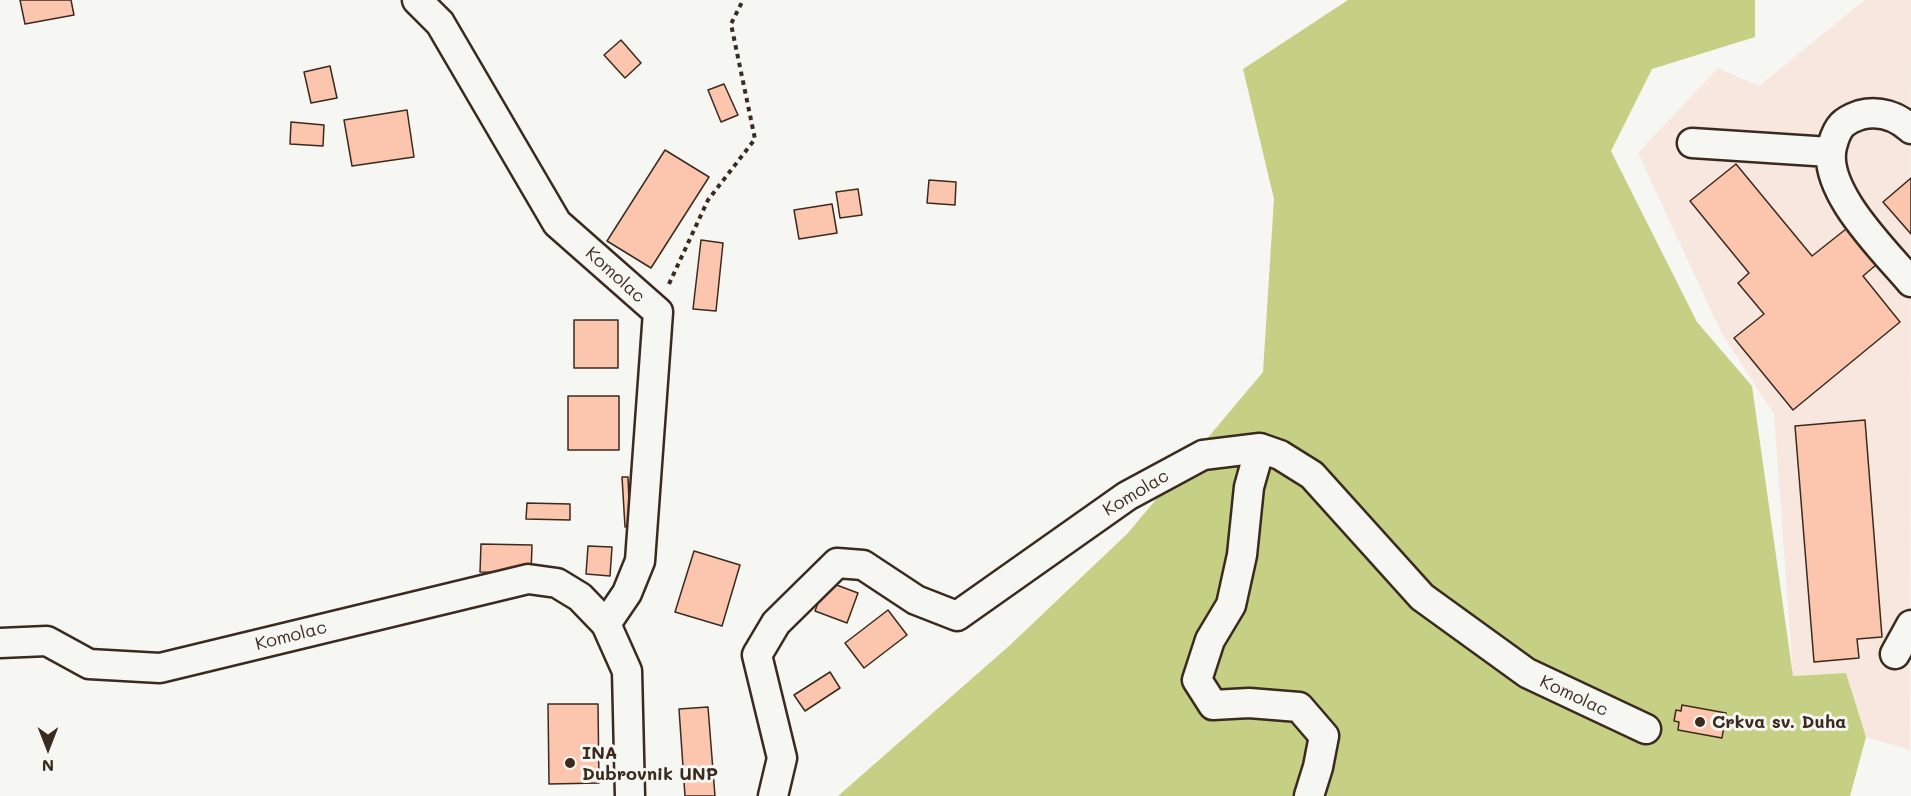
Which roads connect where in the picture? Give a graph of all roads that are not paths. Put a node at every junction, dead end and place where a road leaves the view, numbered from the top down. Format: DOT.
graph roads {
  1 [pos="417,0"];
  2 [pos="1911,129"];
  3 [pos="1692,143"];
  4 [pos="1830,152"];
  5 [pos="1911,282"];
  6 [pos="1260,448"];
  7 [pos="606,624"];
  8 [pos="1911,625"];
  9 [pos="0,643"];
  10 [pos="1895,654"];
  11 [pos="1646,729"];
  12 [pos="630,796"];
  13 [pos="773,796"];
  14 [pos="1309,796"];
  1 -- 7 [label="street, Komolac"];
  2 -- 4 [label="street"];
  3 -- 4 [label="street"];
  4 -- 5 [label="street"];
  6 -- 11 [label="street, Komolac"];
  6 -- 13 [label="street, Komolac"];
  6 -- 14 [label="street"];
  7 -- 9 [label="street, Komolac"];
  7 -- 12 [label="street, Komolac"];
  8 -- 10 [label="street"];
}
